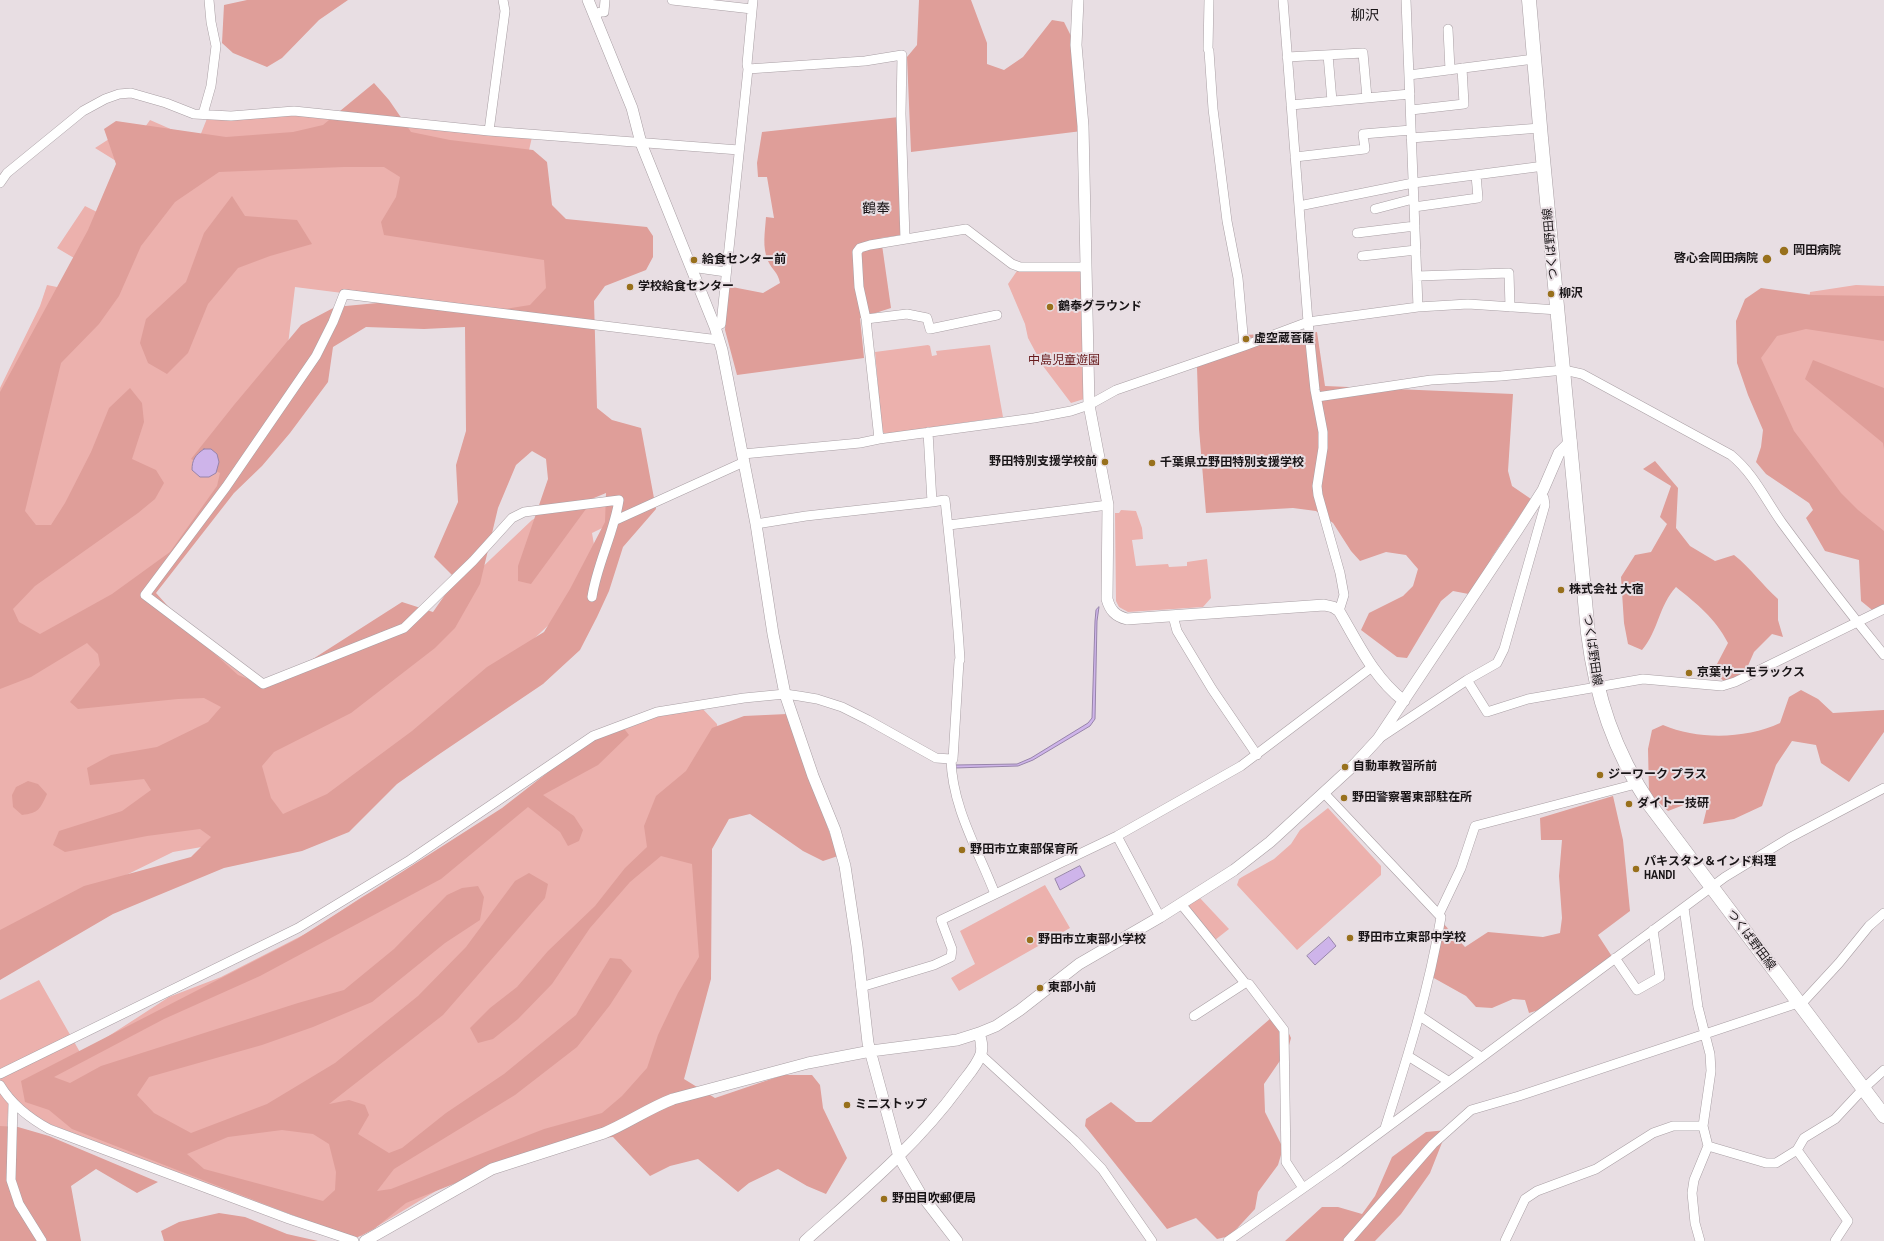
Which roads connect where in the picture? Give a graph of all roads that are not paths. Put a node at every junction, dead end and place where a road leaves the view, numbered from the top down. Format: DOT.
graph roads {
  1 [pos="209,0"];
  2 [pos="503,0"];
  3 [pos="588,0"];
  4 [pos="606,0"];
  5 [pos="672,0"];
  6 [pos="1078,0"];
  7 [pos="1209,0"];
  8 [pos="1283,0"];
  9 [pos="1406,0"];
  10 [pos="1530,0"];
  11 [pos="752,5"];
  12 [pos="595,16"];
  13 [pos="1448,29"];
  14 [pos="1328,55"];
  15 [pos="1287,57"];
  16 [pos="1534,58"];
  17 [pos="1462,68"];
  18 [pos="748,69"];
  19 [pos="1450,70"];
  20 [pos="1409,75"];
  21 [pos="1410,94"];
  22 [pos="1367,98"];
  23 [pos="1332,101"];
  24 [pos="1291,105"];
  25 [pos="1410,110"];
  26 [pos="203,114"];
  27 [pos="1540,128"];
  28 [pos="489,131"];
  29 [pos="1411,134"];
  30 [pos="641,143"];
  31 [pos="739,150"];
  32 [pos="1295,157"];
  33 [pos="1544,166"];
  34 [pos="1476,175"];
  35 [pos="0,183"];
  36 [pos="1413,183"];
  37 [pos="1414,203"];
  38 [pos="1299,206"];
  39 [pos="1375,209"];
  40 [pos="1415,226"];
  41 [pos="1357,232"];
  42 [pos="905,239"];
  43 [pos="1416,250"];
  44 [pos="1362,256"];
  45 [pos="1085,267"];
  46 [pos="692,270"];
  47 [pos="726,272"];
  48 [pos="1417,276"];
  49 [pos="1418,307"];
  50 [pos="1510,307"];
  51 [pos="1558,310"];
  52 [pos="997,315"];
  53 [pos="866,319"];
  54 [pos="1308,322"];
  55 [pos="715,327"];
  56 [pos="719,340"];
  57 [pos="1244,346"];
  58 [pos="1564,370"];
  59 [pos="1317,397"];
  60 [pos="1089,405"];
  61 [pos="928,432"];
  62 [pos="879,439"];
  63 [pos="1571,441"];
  64 [pos="743,458"];
  65 [pos="1540,494"];
  66 [pos="932,502"];
  67 [pos="1108,505"];
  68 [pos="616,520"];
  69 [pos="756,524"];
  70 [pos="949,525"];
  71 [pos="592,597"];
  72 [pos="1884,609"];
  73 [pos="1339,611"];
  74 [pos="1173,616"];
  75 [pos="1857,622"];
  76 [pos="1884,655"];
  77 [pos="1372,667"];
  78 [pos="1467,680"];
  79 [pos="1597,688"];
  80 [pos="786,694"];
  81 [pos="1404,701"];
  82 [pos="1378,739"];
  83 [pos="1257,755"];
  84 [pos="951,758"];
  85 [pos="1636,784"];
  86 [pos="1884,788"];
  87 [pos="1324,793"];
  88 [pos="1117,836"];
  89 [pos="1712,887"];
  90 [pos="995,894"];
  91 [pos="1181,904"];
  92 [pos="1684,908"];
  93 [pos="1884,913"];
  94 [pos="1439,914"];
  95 [pos="1160,917"];
  96 [pos="1653,930"];
  97 [pos="1615,958"];
  98 [pos="1245,983"];
  99 [pos="861,987"];
  100 [pos="1798,1003"];
  101 [pos="1194,1016"];
  102 [pos="1420,1016"];
  103 [pos="979,1033"];
  104 [pos="1704,1034"];
  105 [pos="871,1051"];
  106 [pos="980,1055"];
  107 [pos="1408,1056"];
  108 [pos="1481,1057"];
  109 [pos="1884,1070"];
  110 [pos="0,1074"];
  111 [pos="1448,1081"];
  112 [pos="0,1085"];
  113 [pos="1863,1089"];
  114 [pos="13,1104"];
  115 [pos="1884,1116"];
  116 [pos="1703,1126"];
  117 [pos="1385,1128"];
  118 [pos="1708,1146"];
  119 [pos="1797,1150"];
  120 [pos="899,1157"];
  121 [pos="1303,1188"];
  122 [pos="42,1241"];
  123 [pos="354,1241"];
  124 [pos="365,1241"];
  125 [pos="805,1241"];
  126 [pos="956,1241"];
  127 [pos="1152,1241"];
  128 [pos="1228,1241"];
  129 [pos="1348,1241"];
  130 [pos="1505,1241"];
  131 [pos="1700,1241"];
  132 [pos="1836,1241"];
  1 -- 26 [label="street"];
  2 -- 28 [label="street"];
  3 -- 12 [label="street"];
  4 -- 12 [label="street"];
  5 -- 11 [label="street"];
  6 -- 45 [label="street"];
  7 -- 57 [label="street"];
  8 -- 15 [label="street"];
  9 -- 20 [label="street"];
  10 -- 16 [label="main road, つくば野田線"];
  11 -- 18 [label="street"];
  12 -- 30 [label="street"];
  13 -- 19 [label="street"];
  14 -- 15 [label="street"];
  14 -- 22 [label="street"];
  14 -- 23 [label="street"];
  15 -- 24 [label="street"];
  16 -- 17 [label="street"];
  16 -- 27 [label="main road, つくば野田線"];
  17 -- 19 [label="street"];
  17 -- 25 [label="street"];
  18 -- 31 [label="street"];
  18 -- 42 [label="street"];
  19 -- 20 [label="street"];
  20 -- 21 [label="street"];
  21 -- 22 [label="street"];
  21 -- 25 [label="street"];
  22 -- 23 [label="street"];
  23 -- 24 [label="street"];
  24 -- 32 [label="street"];
  25 -- 29 [label="street"];
  26 -- 28 [label="street"];
  26 -- 35 [label="street"];
  27 -- 29 [label="street"];
  27 -- 33 [label="main road, つくば野田線"];
  28 -- 30 [label="street"];
  29 -- 32 [label="street"];
  29 -- 36 [label="street"];
  30 -- 31 [label="street"];
  30 -- 46 [label="street"];
  31 -- 47 [label="street"];
  32 -- 38 [label="street"];
  33 -- 34 [label="street"];
  33 -- 51 [label="main road, つくば野田線"];
  34 -- 36 [label="street"];
  34 -- 37 [label="street"];
  36 -- 37 [label="street"];
  36 -- 38 [label="street"];
  37 -- 39 [label="street"];
  37 -- 40 [label="street"];
  38 -- 54 [label="street"];
  40 -- 41 [label="street"];
  40 -- 43 [label="street"];
  42 -- 45 [label="street"];
  42 -- 53 [label="street"];
  43 -- 44 [label="street"];
  43 -- 48 [label="street"];
  45 -- 60 [label="street"];
  46 -- 47 [label="street"];
  46 -- 55 [label="street"];
  47 -- 55 [label="street"];
  48 -- 49 [label="street"];
  48 -- 50 [label="street"];
  49 -- 50 [label="street"];
  49 -- 54 [label="street"];
  50 -- 51 [label="street"];
  51 -- 58 [label="main road, つくば野田線"];
  52 -- 53 [label="street"];
  53 -- 62 [label="street"];
  54 -- 57 [label="street"];
  54 -- 59 [label="street"];
  55 -- 56 [label="street"];
  56 -- 64 [label="street"];
  56 -- 68 [label="street"];
  57 -- 60 [label="street"];
  58 -- 59 [label="street"];
  58 -- 63 [label="main road, つくば野田線"];
  58 -- 75 [label="street"];
  59 -- 73 [label="street"];
  60 -- 61 [label="street"];
  60 -- 67 [label="street"];
  61 -- 62 [label="street"];
  61 -- 66 [label="street"];
  62 -- 64 [label="street"];
  63 -- 65 [label="street"];
  63 -- 79 [label="main road, つくば野田線"];
  64 -- 68 [label="street"];
  64 -- 69 [label="street"];
  65 -- 78 [label="street"];
  65 -- 81 [label="street"];
  66 -- 69 [label="street"];
  66 -- 70 [label="street"];
  67 -- 70 [label="street"];
  67 -- 74 [label="street"];
  68 -- 71 [label="street"];
  69 -- 80 [label="street"];
  70 -- 84 [label="street"];
  72 -- 75 [label="street"];
  73 -- 74 [label="street"];
  73 -- 77 [label="street"];
  74 -- 83 [label="street"];
  75 -- 76 [label="street"];
  75 -- 79 [label="street"];
  77 -- 81 [label="street"];
  77 -- 83 [label="street"];
  78 -- 79 [label="street"];
  78 -- 82 [label="street"];
  79 -- 85 [label="main road, つくば野田線"];
  80 -- 84 [label="street"];
  80 -- 99 [label="street"];
  80 -- 110 [label="street"];
  81 -- 82 [label="street"];
  82 -- 87 [label="street"];
  83 -- 88 [label="street"];
  84 -- 90 [label="street"];
  85 -- 89 [label="main road, つくば野田線"];
  85 -- 94 [label="street"];
  86 -- 89 [label="street"];
  87 -- 91 [label="street"];
  87 -- 94 [label="street"];
  88 -- 90 [label="street"];
  88 -- 95 [label="street"];
  89 -- 92 [label="street"];
  89 -- 100 [label="main road, つくば野田線"];
  90 -- 99 [label="street"];
  91 -- 95 [label="street"];
  91 -- 98 [label="street"];
  92 -- 96 [label="street"];
  92 -- 104 [label="street"];
  93 -- 100 [label="street"];
  94 -- 102 [label="street"];
  95 -- 103 [label="street"];
  96 -- 97 [label="street"];
  96 -- 97 [label="street"];
  97 -- 108 [label="street"];
  98 -- 101 [label="street"];
  98 -- 121 [label="street"];
  99 -- 105 [label="street"];
  100 -- 104 [label="street"];
  100 -- 113 [label="main road, つくば野田線"];
  102 -- 107 [label="street"];
  102 -- 108 [label="street"];
  103 -- 105 [label="street"];
  103 -- 106 [label="street"];
  104 -- 116 [label="street"];
  104 -- 129 [label="street"];
  105 -- 120 [label="street"];
  105 -- 124 [label="street"];
  106 -- 120 [label="street"];
  106 -- 127 [label="street"];
  107 -- 111 [label="street"];
  107 -- 117 [label="street"];
  108 -- 111 [label="street"];
  109 -- 113 [label="street"];
  111 -- 117 [label="street"];
  112 -- 114 [label="street"];
  113 -- 115 [label="main road, つくば野田線"];
  113 -- 119 [label="street"];
  114 -- 122 [label="street"];
  114 -- 123 [label="street"];
  116 -- 118 [label="street"];
  116 -- 130 [label="street"];
  117 -- 121 [label="street"];
  118 -- 119 [label="street"];
  118 -- 131 [label="street"];
  119 -- 132 [label="street"];
  120 -- 125 [label="street"];
  120 -- 126 [label="street"];
  121 -- 128 [label="street"];
}
